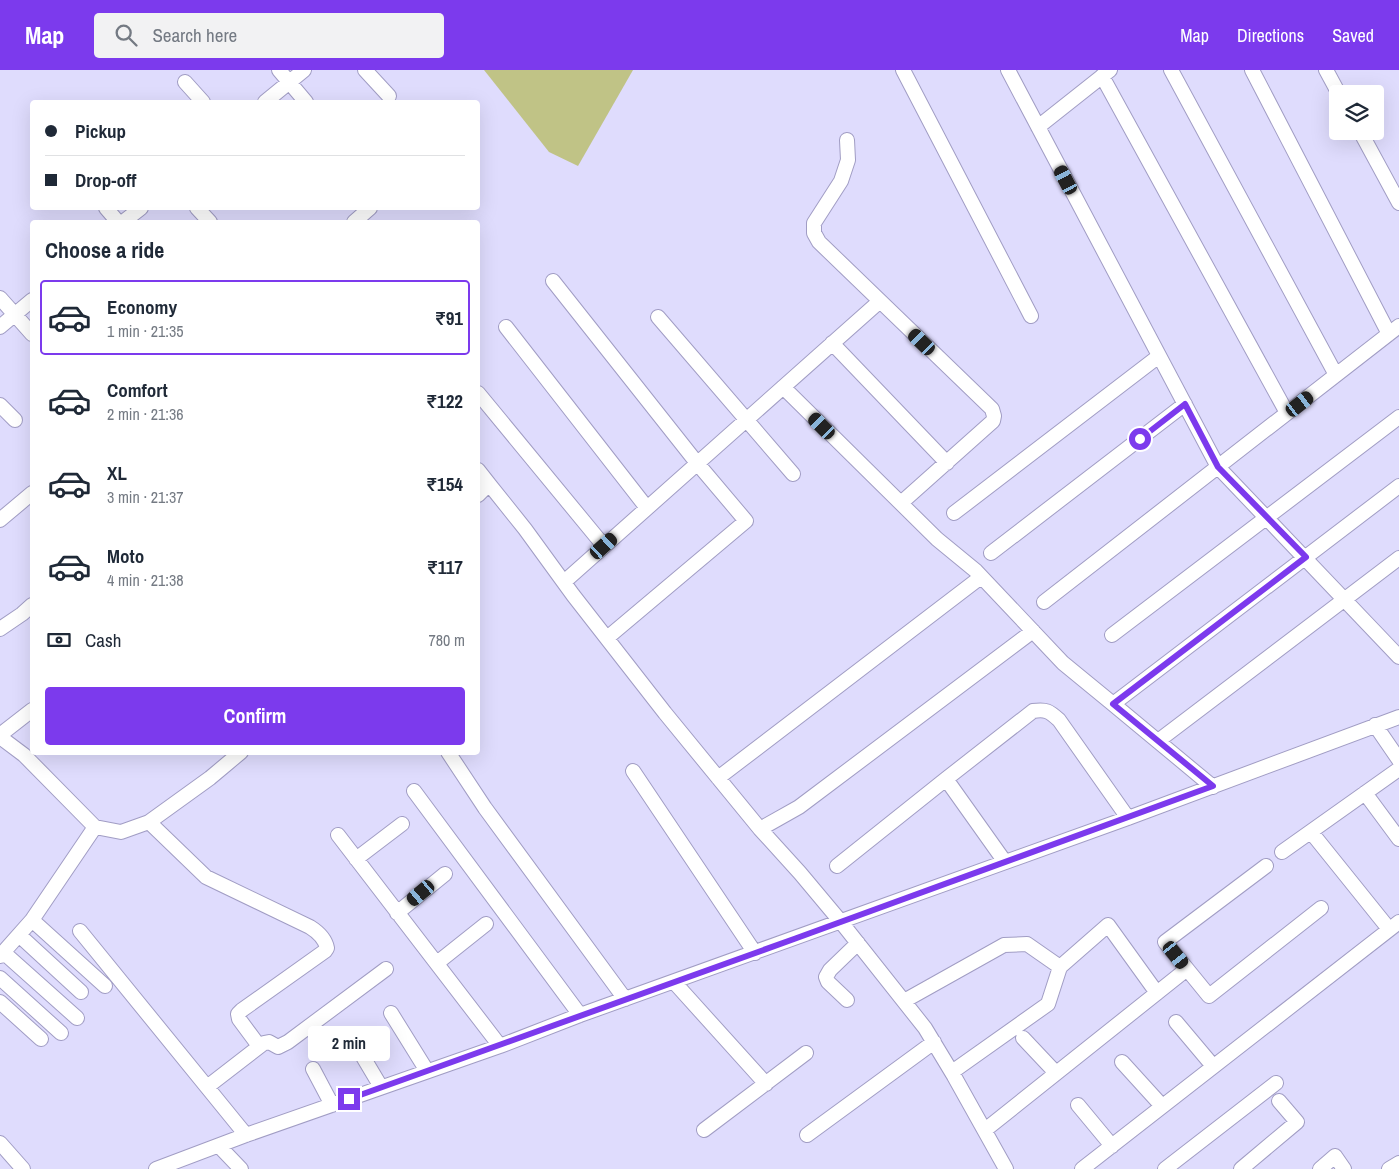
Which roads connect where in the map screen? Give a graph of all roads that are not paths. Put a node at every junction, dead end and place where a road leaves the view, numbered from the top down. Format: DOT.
graph roads {
  1 [pos="279,70"];
  2 [pos="304,70"];
  3 [pos="365,70"];
  4 [pos="903,70"];
  5 [pos="1008,70"];
  6 [pos="1171,70"];
  7 [pos="1252,70"];
  8 [pos="1326,70"];
  9 [pos="1106,73"];
  10 [pos="185,82"];
  11 [pos="289,82"];
  12 [pos="1334,85"];
  13 [pos="389,96"];
  14 [pos="201,100"];
  15 [pos="267,100"];
  16 [pos="304,100"];
  17 [pos="1038,127"];
  18 [pos="847,140"];
  19 [pos="1365,140"];
  20 [pos="1399,203"];
  21 [pos="108,210"];
  22 [pos="138,210"];
  23 [pos="199,210"];
  24 [pos="368,210"];
  25 [pos="116,220"];
  26 [pos="126,220"];
  27 [pos="208,220"];
  28 [pos="356,220"];
  29 [pos="553,281"];
  30 [pos="0,298"];
  31 [pos="880,301"];
  32 [pos="30,302"];
  33 [pos="15,314"];
  34 [pos="1031,316"];
  35 [pos="658,317"];
  36 [pos="0,327"];
  37 [pos="506,327"];
  38 [pos="1394,330"];
  39 [pos="30,332"];
  40 [pos="832,343"];
  41 [pos="1159,356"];
  42 [pos="1336,375"];
  43 [pos="783,387"];
  44 [pos="480,395"];
  45 [pos="1185,404"];
  46 [pos="0,405"];
  47 [pos="1287,413"];
  48 [pos="1399,417"];
  49 [pos="15,420"];
  50 [pos="746,420"];
  51 [pos="947,463"];
  52 [pos="697,464"];
  53 [pos="1218,467"];
  54 [pos="480,473"];
  55 [pos="793,474"];
  56 [pos="489,484"];
  57 [pos="1399,486"];
  58 [pos="480,492"];
  59 [pos="30,495"];
  60 [pos="901,503"];
  61 [pos="647,508"];
  62 [pos="954,513"];
  63 [pos="1267,517"];
  64 [pos="0,520"];
  65 [pos="604,546"];
  66 [pos="991,553"];
  67 [pos="1306,557"];
  68 [pos="1399,558"];
  69 [pos="982,577"];
  70 [pos="564,582"];
  71 [pos="1344,600"];
  72 [pos="1044,602"];
  73 [pos="30,608"];
  74 [pos="0,629"];
  75 [pos="1033,631"];
  76 [pos="1112,635"];
  77 [pos="606,638"];
  78 [pos="1399,657"];
  79 [pos="1113,704"];
  80 [pos="30,712"];
  81 [pos="1399,716"];
  82 [pos="1375,725"];
  83 [pos="0,736"];
  84 [pos="1158,741"];
  85 [pos="237,755"];
  86 [pos="450,755"];
  87 [pos="1399,760"];
  88 [pos="1399,769"];
  89 [pos="633,771"];
  90 [pos="718,778"];
  91 [pos="946,779"];
  92 [pos="1213,786"];
  93 [pos="414,791"];
  94 [pos="1365,793"];
  95 [pos="1128,818"];
  96 [pos="149,822"];
  97 [pos="402,824"];
  98 [pos="95,827"];
  99 [pos="760,829"];
  100 [pos="1311,832"];
  101 [pos="338,835"];
  102 [pos="1399,838"];
  103 [pos="1282,852"];
  104 [pos="356,859"];
  105 [pos="1005,862"];
  106 [pos="837,866"];
  107 [pos="1266,866"];
  108 [pos="445,874"];
  109 [pos="1321,908"];
  110 [pos="398,912"];
  111 [pos="32,920"];
  112 [pos="842,922"];
  113 [pos="486,924"];
  114 [pos="1394,925"];
  115 [pos="80,930"];
  116 [pos="19,935"];
  117 [pos="858,943"];
  118 [pos="756,953"];
  119 [pos="2,954"];
  120 [pos="437,963"];
  121 [pos="1060,967"];
  122 [pos="386,969"];
  123 [pos="1187,969"];
  124 [pos="0,978"];
  125 [pos="674,982"];
  126 [pos="105,986"];
  127 [pos="81,992"];
  128 [pos="1157,993"];
  129 [pos="625,999"];
  130 [pos="847,1000"];
  131 [pos="904,1000"];
  132 [pos="0,1002"];
  133 [pos="391,1013"];
  134 [pos="580,1015"];
  135 [pos="77,1018"];
  136 [pos="1176,1022"];
  137 [pos="62,1032"];
  138 [pos="1023,1038"];
  139 [pos="41,1039"];
  140 [pos="353,1040"];
  141 [pos="934,1042"];
  142 [pos="259,1046"];
  143 [pos="500,1046"];
  144 [pos="806,1053"];
  145 [pos="1122,1062"];
  146 [pos="1213,1066"];
  147 [pos="314,1069"];
  148 [pos="427,1071"];
  149 [pos="952,1072"];
  150 [pos="1056,1073"];
  151 [pos="1276,1083"];
  152 [pos="766,1084"];
  153 [pos="207,1087"];
  154 [pos="381,1087"];
  155 [pos="1279,1102"];
  156 [pos="332,1105"];
  157 [pos="1078,1106"];
  158 [pos="1162,1106"];
  159 [pos="704,1130"];
  160 [pos="985,1130"];
  161 [pos="246,1135"];
  162 [pos="807,1135"];
  163 [pos="0,1143"];
  164 [pos="219,1146"];
  165 [pos="1112,1146"];
  166 [pos="1399,1163"];
  167 [pos="1183,1164"];
  168 [pos="23,1169"];
  169 [pos="156,1169"];
  170 [pos="241,1169"];
  171 [pos="1006,1169"];
  172 [pos="1082,1169"];
  173 [pos="1165,1169"];
  174 [pos="1241,1169"];
  175 [pos="1320,1169"];
  176 [pos="1344,1169"];
  177 [pos="1388,1169"];
  1 -- 11 [label="street"];
  2 -- 11 [label="street"];
  3 -- 13 [label="street"];
  4 -- 34 [label="street"];
  5 -- 17 [label="street"];
  6 -- 42 [label="street"];
  7 -- 38 [label="street"];
  8 -- 12 [label="street"];
  9 -- 17 [label="street"];
  9 -- 47 [label="street"];
  10 -- 14 [label="street"];
  11 -- 15 [label="street"];
  11 -- 16 [label="street"];
  17 -- 41 [label="street"];
  18 -- 31 [label="street"];
  19 -- 20 [label="street"];
  21 -- 25 [label="street"];
  22 -- 26 [label="street"];
  23 -- 27 [label="street"];
  24 -- 28 [label="street"];
  29 -- 52 [label="street"];
  30 -- 33 [label="street"];
  31 -- 40 [label="street"];
  31 -- 51 [label="street"];
  32 -- 33 [label="street"];
  33 -- 36 [label="street"];
  33 -- 39 [label="street"];
  35 -- 50 [label="street"];
  37 -- 61 [label="street"];
  38 -- 42 [label="street"];
  40 -- 43 [label="street"];
  40 -- 51 [label="street"];
  41 -- 45 [label="street"];
  41 -- 62 [label="street"];
  42 -- 47 [label="street"];
  43 -- 50 [label="street"];
  43 -- 60 [label="street"];
  44 -- 65 [label="street"];
  45 -- 53 [label="street"];
  45 -- 66 [label="street"];
  46 -- 49 [label="street"];
  47 -- 53 [label="street"];
  48 -- 63 [label="street"];
  50 -- 52 [label="street"];
  50 -- 55 [label="street"];
  51 -- 60 [label="street"];
  52 -- 61 [label="street"];
  52 -- 77 [label="street"];
  53 -- 63 [label="street"];
  53 -- 72 [label="street"];
  54 -- 56 [label="street"];
  56 -- 58 [label="street"];
  56 -- 70 [label="street"];
  57 -- 67 [label="street"];
  59 -- 64 [label="street"];
  60 -- 69 [label="street"];
  61 -- 65 [label="street"];
  63 -- 67 [label="street"];
  63 -- 76 [label="street"];
  65 -- 70 [label="street"];
  67 -- 71 [label="street"];
  67 -- 79 [label="street"];
  68 -- 71 [label="street"];
  69 -- 75 [label="street"];
  69 -- 90 [label="street"];
  70 -- 77 [label="street"];
  71 -- 78 [label="street"];
  71 -- 84 [label="street"];
  73 -- 74 [label="street"];
  75 -- 79 [label="street"];
  75 -- 99 [label="street"];
  77 -- 90 [label="street"];
  79 -- 84 [label="street"];
  80 -- 83 [label="street"];
  81 -- 82 [label="street"];
  82 -- 87 [label="street"];
  82 -- 92 [label="street"];
  83 -- 98 [label="street"];
  84 -- 92 [label="street"];
  85 -- 96 [label="street"];
  86 -- 129 [label="street"];
  88 -- 94 [label="street"];
  89 -- 118 [label="street"];
  90 -- 99 [label="street"];
  91 -- 95 [label="street"];
  91 -- 105 [label="street"];
  91 -- 106 [label="street"];
  92 -- 95 [label="street"];
  93 -- 134 [label="street"];
  94 -- 100 [label="street"];
  94 -- 102 [label="street"];
  95 -- 105 [label="street"];
  96 -- 98 [label="street"];
  96 -- 142 [label="street"];
  97 -- 104 [label="street"];
  98 -- 111 [label="street"];
  99 -- 112 [label="street"];
  100 -- 103 [label="street"];
  100 -- 114 [label="street"];
  101 -- 104 [label="street"];
  104 -- 110 [label="street"];
  105 -- 112 [label="street"];
  107 -- 123 [label="street"];
  108 -- 110 [label="street"];
  109 -- 123 [label="street"];
  110 -- 120 [label="street"];
  111 -- 116 [label="street"];
  111 -- 126 [label="street"];
  112 -- 117 [label="street"];
  112 -- 118 [label="street"];
  113 -- 120 [label="street"];
  114 -- 146 [label="street"];
  115 -- 153 [label="street"];
  116 -- 119 [label="street"];
  116 -- 127 [label="street"];
  117 -- 130 [label="street"];
  117 -- 131 [label="street"];
  118 -- 125 [label="street"];
  119 -- 135 [label="street"];
  120 -- 143 [label="street"];
  121 -- 128 [label="street"];
  121 -- 131 [label="street"];
  121 -- 149 [label="street"];
  122 -- 142 [label="street"];
  123 -- 128 [label="street"];
  124 -- 137 [label="street"];
  125 -- 129 [label="street"];
  125 -- 152 [label="street"];
  128 -- 150 [label="street"];
  129 -- 134 [label="street"];
  131 -- 141 [label="street"];
  132 -- 139 [label="street"];
  133 -- 148 [label="street"];
  134 -- 143 [label="street"];
  136 -- 146 [label="street"];
  138 -- 150 [label="street"];
  140 -- 154 [label="street"];
  141 -- 149 [label="street"];
  141 -- 162 [label="street"];
  142 -- 153 [label="street"];
  143 -- 148 [label="street"];
  144 -- 152 [label="street"];
  145 -- 158 [label="street"];
  146 -- 158 [label="street"];
  147 -- 156 [label="street"];
  148 -- 154 [label="street"];
  149 -- 160 [label="street"];
  150 -- 160 [label="street"];
  151 -- 167 [label="street"];
  152 -- 159 [label="street"];
  153 -- 161 [label="street"];
  154 -- 156 [label="street"];
  155 -- 174 [label="street"];
  156 -- 161 [label="street"];
  157 -- 165 [label="street"];
  158 -- 165 [label="street"];
  160 -- 171 [label="street"];
  161 -- 164 [label="street"];
  163 -- 168 [label="street"];
  164 -- 169 [label="street"];
  164 -- 170 [label="street"];
  165 -- 172 [label="street"];
  166 -- 177 [label="street"];
  167 -- 173 [label="street"];
  175 -- 176 [label="street"];
}
